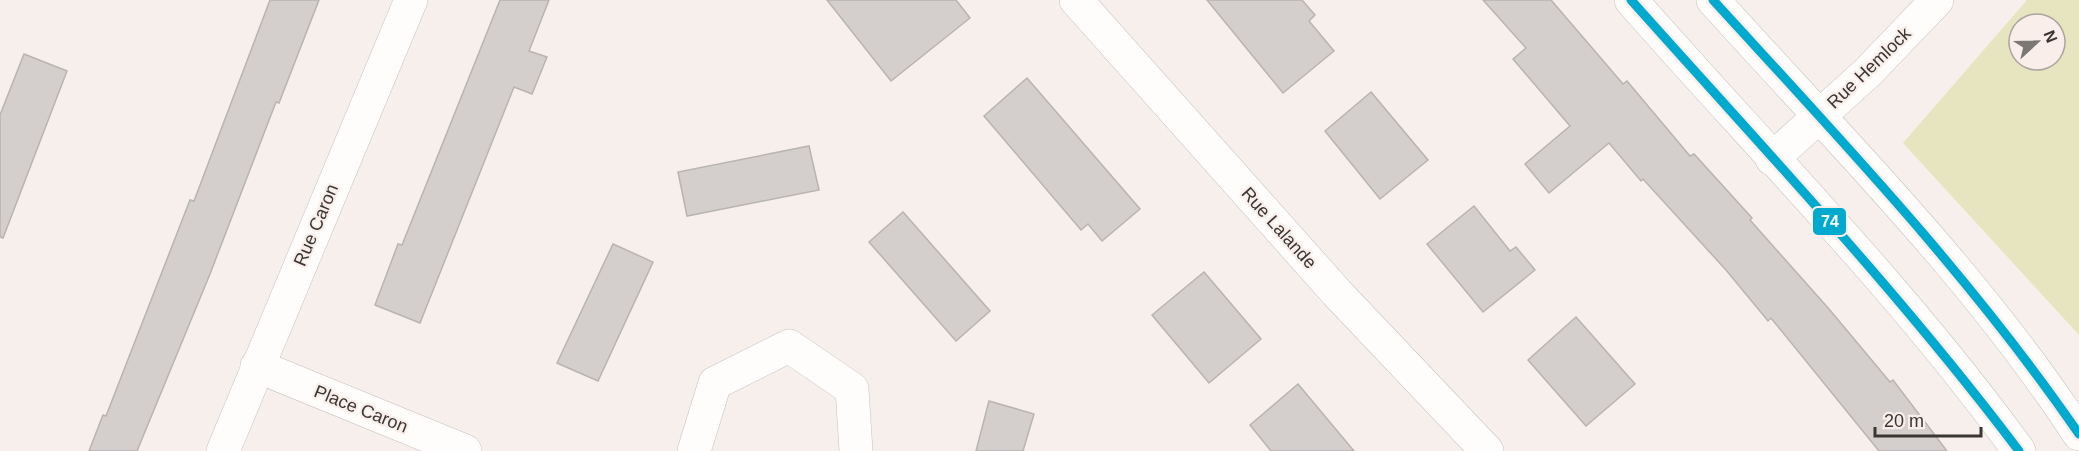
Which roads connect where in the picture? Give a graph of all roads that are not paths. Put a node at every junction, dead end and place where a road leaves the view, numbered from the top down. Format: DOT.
graph roads {
  1 [pos="411,0"];
  2 [pos="1076,0"];
  3 [pos="1630,0"];
  4 [pos="1713,0"];
  5 [pos="1937,0"];
  6 [pos="1818,117"];
  7 [pos="1772,159"];
  8 [pos="257,366"];
  9 [pos="2079,434"];
  10 [pos="223,451"];
  11 [pos="465,451"];
  12 [pos="694,451"];
  13 [pos="856,451"];
  14 [pos="1487,451"];
  15 [pos="2019,451"];
  1 -- 8 [label="street, Rue Caron"];
  2 -- 14 [label="street, Rue Lalande"];
  3 -- 7 [label="street"];
  4 -- 6 [label="street"];
  5 -- 6 [label="street, Rue Hemlock"];
  6 -- 7 [label="street, Rue Hemlock"];
  6 -- 9 [label="street"];
  7 -- 15 [label="street"];
  8 -- 10 [label="street, Rue Caron"];
  8 -- 11 [label="street, Place Caron"];
  12 -- 13 [label="street"];
}
